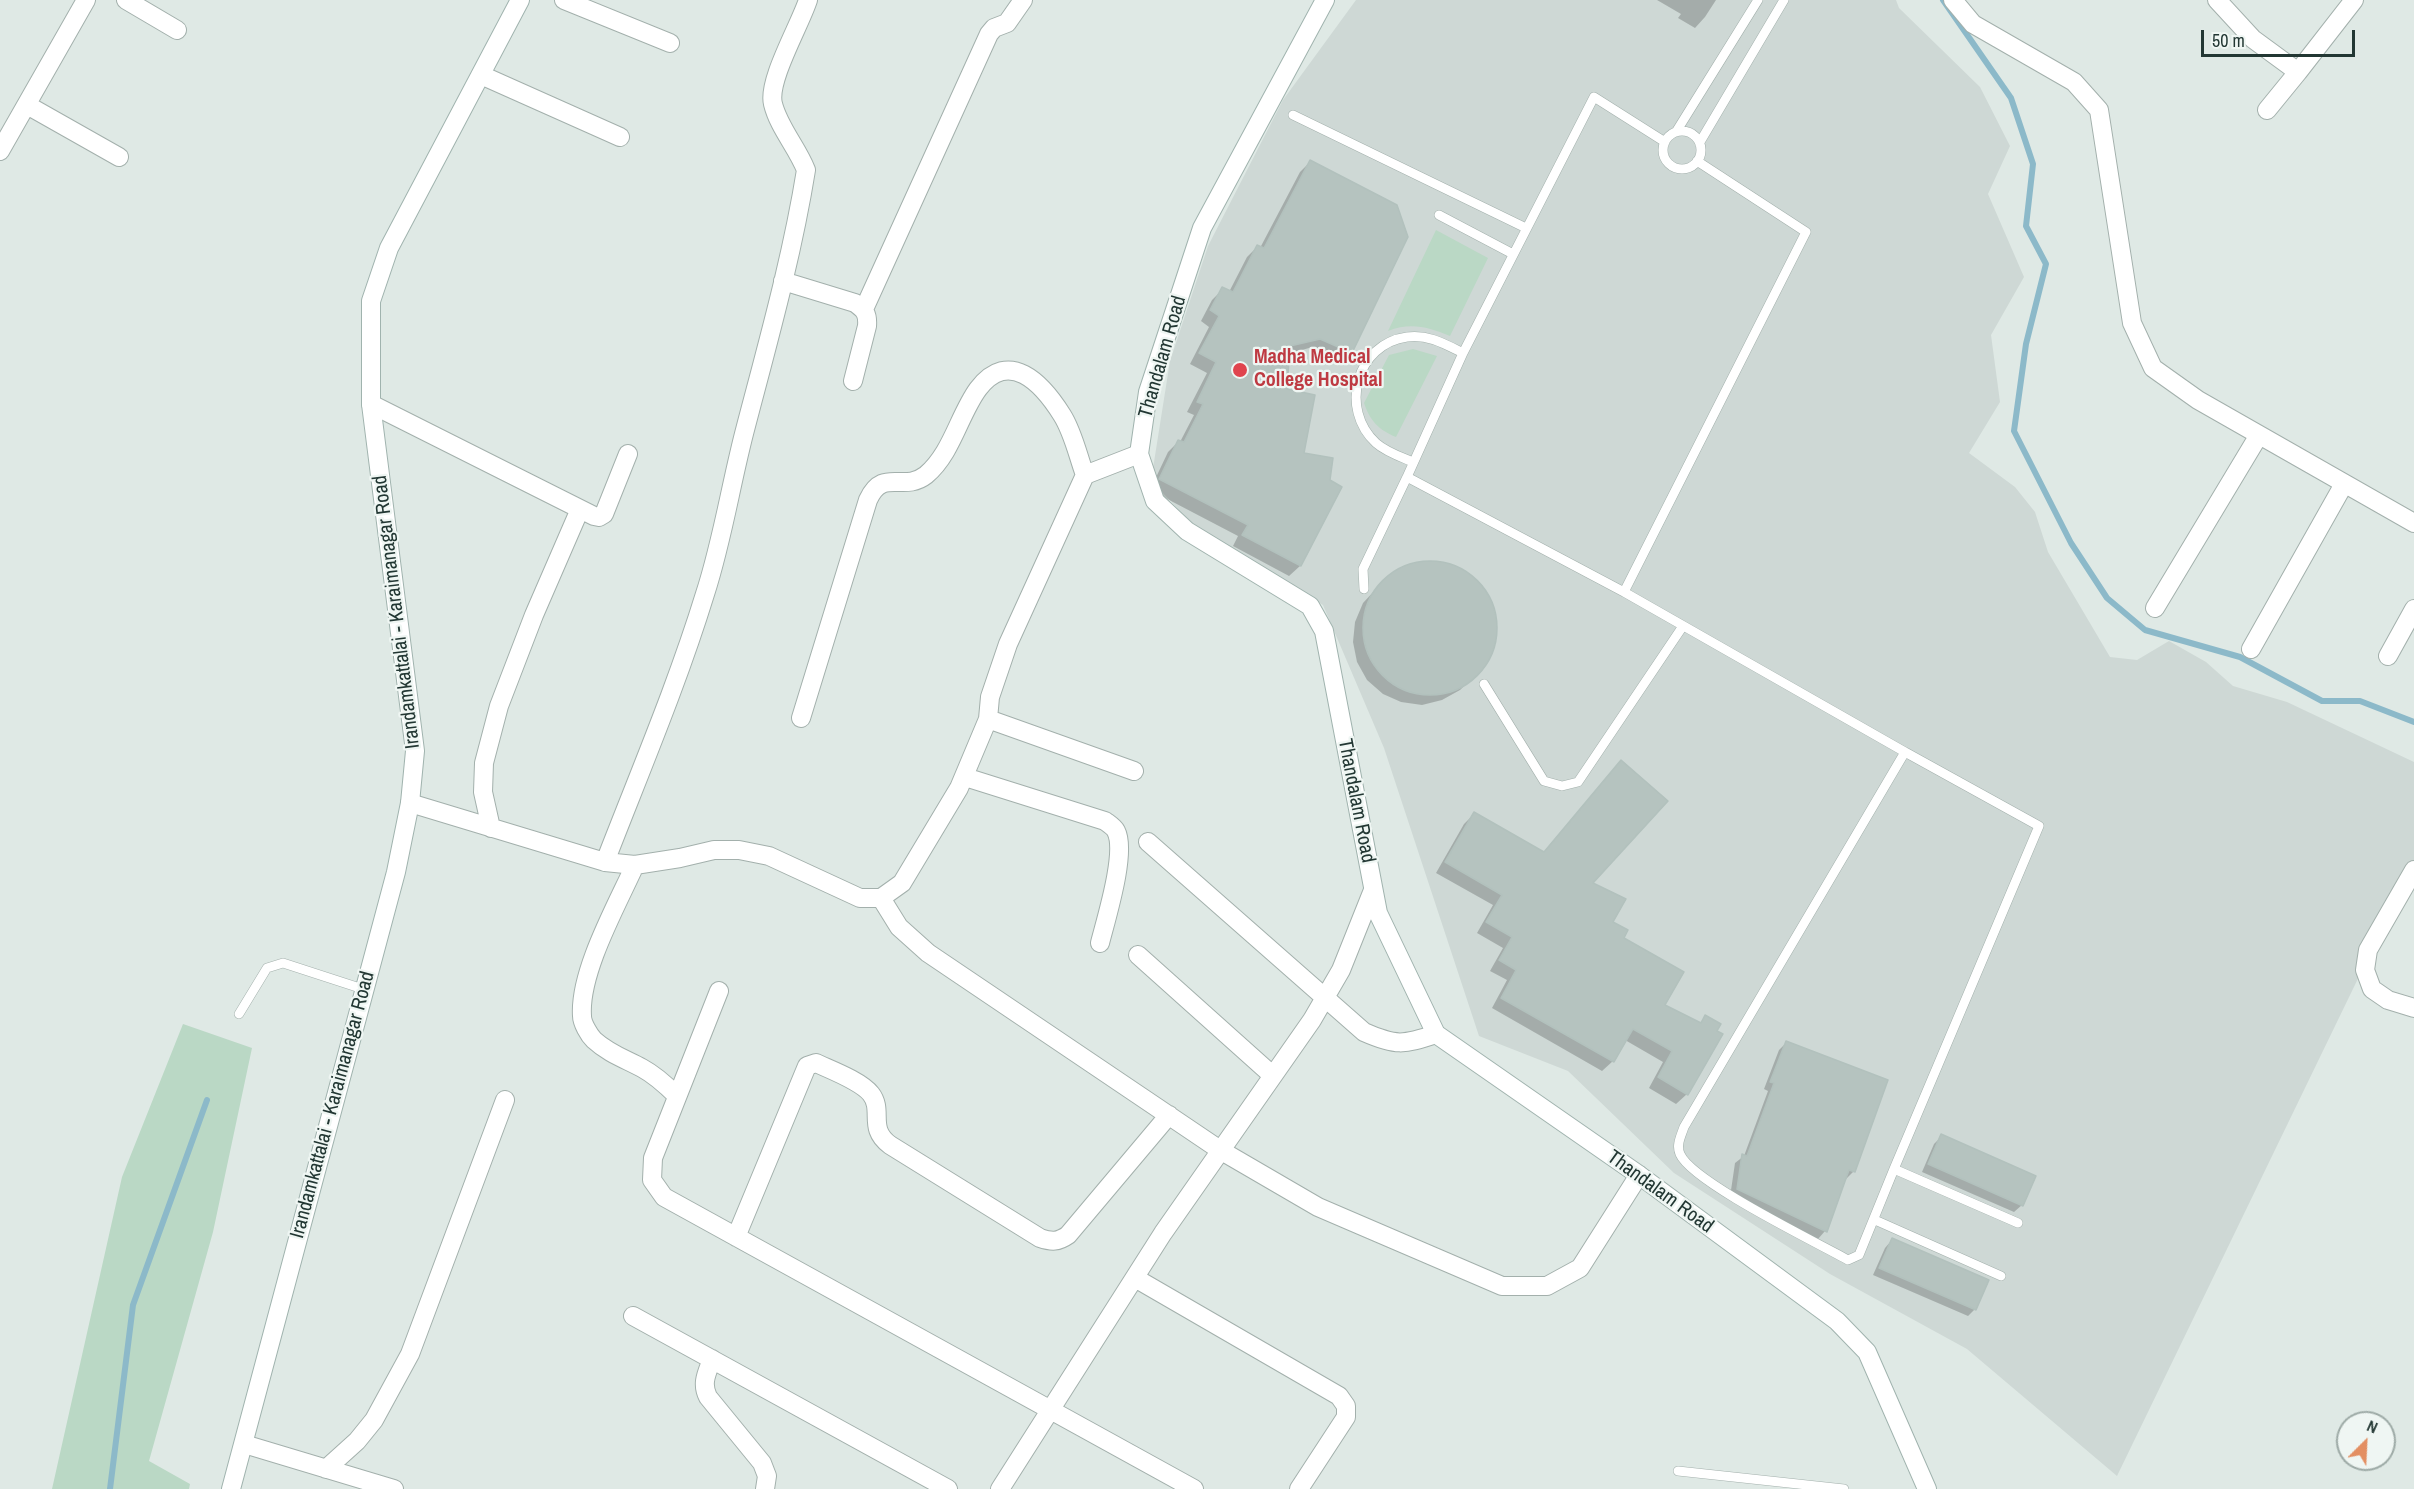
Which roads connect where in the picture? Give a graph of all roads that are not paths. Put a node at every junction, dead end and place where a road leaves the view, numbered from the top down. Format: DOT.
graph roads {
  1 [pos="85,0"];
  2 [pos="126,0"];
  3 [pos="520,0"];
  4 [pos="564,0"];
  5 [pos="808,0"];
  6 [pos="1023,0"];
  7 [pos="1324,0"];
  8 [pos="1758,0"];
  9 [pos="1784,0"];
  10 [pos="1953,0"];
  11 [pos="2354,0"];
  12 [pos="2226,3"];
  13 [pos="177,30"];
  14 [pos="670,44"];
  15 [pos="2298,72"];
  16 [pos="481,75"];
  17 [pos="27,105"];
  18 [pos="2267,110"];
  19 [pos="1293,115"];
  20 [pos="1676,132"];
  21 [pos="620,137"];
  22 [pos="1665,142"];
  23 [pos="1700,142"];
  24 [pos="0,151"];
  25 [pos="119,157"];
  26 [pos="1697,161"];
  27 [pos="1439,215"];
  28 [pos="1526,228"];
  29 [pos="1513,254"];
  30 [pos="783,281"];
  31 [pos="864,309"];
  32 [pos="1463,353"];
  33 [pos="853,381"];
  34 [pos="371,404"];
  35 [pos="2259,435"];
  36 [pos="628,454"];
  37 [pos="1139,454"];
  38 [pos="1413,462"];
  39 [pos="1085,475"];
  40 [pos="1407,477"];
  41 [pos="2344,484"];
  42 [pos="579,509"];
  43 [pos="2414,523"];
  44 [pos="1364,589"];
  45 [pos="1624,592"];
  46 [pos="2155,608"];
  47 [pos="2414,609"];
  48 [pos="1683,626"];
  49 [pos="2251,649"];
  50 [pos="2388,656"];
  51 [pos="1484,684"];
  52 [pos="801,718"];
  53 [pos="987,719"];
  54 [pos="1905,752"];
  55 [pos="1134,771"];
  56 [pos="965,777"];
  57 [pos="410,803"];
  58 [pos="491,828"];
  59 [pos="1148,843"];
  60 [pos="605,862"];
  61 [pos="635,865"];
  62 [pos="2414,870"];
  63 [pos="1373,890"];
  64 [pos="880,898"];
  65 [pos="1100,943"];
  66 [pos="1138,955"];
  67 [pos="363,989"];
  68 [pos="719,991"];
  69 [pos="1324,999"];
  70 [pos="2414,1008"];
  71 [pos="239,1014"];
  72 [pos="1436,1034"];
  73 [pos="1272,1075"];
  74 [pos="677,1096"];
  75 [pos="505,1100"];
  76 [pos="1169,1115"];
  77 [pos="1220,1150"];
  78 [pos="1894,1169"];
  79 [pos="1639,1175"];
  80 [pos="1875,1220"];
  81 [pos="2018,1223"];
  82 [pos="736,1237"];
  83 [pos="2001,1276"];
  84 [pos="1135,1278"];
  85 [pos="633,1316"];
  86 [pos="712,1359"];
  87 [pos="1051,1409"];
  88 [pos="244,1444"];
  89 [pos="326,1469"];
  90 [pos="1678,1471"];
  91 [pos="370,1486"];
  92 [pos="231,1489"];
  93 [pos="394,1489"];
  94 [pos="765,1489"];
  95 [pos="948,1489"];
  96 [pos="1000,1489"];
  97 [pos="1194,1489"];
  98 [pos="1299,1489"];
  99 [pos="1844,1489"];
  100 [pos="1927,1489"];
  1 -- 17 [label="street"];
  2 -- 13 [label="street"];
  3 -- 16 [label="street, Irandamkattalai - Karaimanagar Road"];
  4 -- 14 [label="street"];
  5 -- 30 [label="street"];
  6 -- 31 [label="street"];
  7 -- 37 [label="street, Thandalam Road"];
  8 -- 20 [label="lane"];
  9 -- 23 [label="lane"];
  10 -- 35 [label="street"];
  11 -- 15 [label="street"];
  12 -- 15 [label="street"];
  15 -- 18 [label="street"];
  16 -- 21 [label="street"];
  16 -- 34 [label="street, Irandamkattalai - Karaimanagar Road"];
  17 -- 24 [label="street"];
  17 -- 25 [label="street"];
  19 -- 28 [label="lane"];
  20 -- 22 [label="lane"];
  20 -- 23 [label="lane"];
  22 -- 26 [label="lane"];
  22 -- 28 [label="lane"];
  23 -- 26 [label="lane"];
  26 -- 45 [label="lane"];
  27 -- 29 [label="lane"];
  28 -- 29 [label="lane"];
  29 -- 32 [label="lane"];
  30 -- 31 [label="street"];
  30 -- 60 [label="street"];
  31 -- 33 [label="street"];
  32 -- 38 [label="lane"];
  32 -- 38 [label="lane"];
  34 -- 42 [label="street"];
  34 -- 57 [label="street, Irandamkattalai - Karaimanagar Road"];
  35 -- 41 [label="street"];
  35 -- 46 [label="street"];
  36 -- 42 [label="street"];
  37 -- 39 [label="street"];
  37 -- 63 [label="street, Thandalam Road"];
  38 -- 40 [label="lane"];
  39 -- 52 [label="street"];
  39 -- 53 [label="street"];
  40 -- 44 [label="lane"];
  40 -- 45 [label="lane"];
  41 -- 43 [label="street"];
  41 -- 49 [label="street"];
  42 -- 58 [label="street"];
  45 -- 48 [label="lane"];
  47 -- 50 [label="street"];
  48 -- 51 [label="lane"];
  48 -- 54 [label="lane"];
  53 -- 55 [label="street"];
  53 -- 56 [label="street"];
  54 -- 78 [label="lane"];
  54 -- 80 [label="lane"];
  56 -- 64 [label="street"];
  56 -- 65 [label="street"];
  57 -- 58 [label="street"];
  57 -- 67 [label="street, Irandamkattalai - Karaimanagar Road"];
  58 -- 60 [label="street"];
  59 -- 69 [label="street"];
  60 -- 61 [label="street"];
  61 -- 64 [label="street"];
  61 -- 74 [label="street"];
  62 -- 70 [label="street"];
  63 -- 69 [label="street"];
  63 -- 72 [label="street, Thandalam Road"];
  64 -- 76 [label="street"];
  66 -- 73 [label="street"];
  67 -- 71 [label="lane"];
  67 -- 88 [label="street, Irandamkattalai - Karaimanagar Road"];
  68 -- 74 [label="street"];
  69 -- 72 [label="street"];
  69 -- 73 [label="street"];
  72 -- 79 [label="street, Thandalam Road"];
  73 -- 77 [label="street"];
  74 -- 82 [label="street"];
  75 -- 89 [label="street"];
  76 -- 77 [label="street"];
  76 -- 82 [label="street"];
  77 -- 79 [label="street"];
  77 -- 84 [label="street"];
  78 -- 80 [label="lane"];
  78 -- 81 [label="lane"];
  79 -- 100 [label="street, Thandalam Road"];
  80 -- 83 [label="lane"];
  82 -- 87 [label="street"];
  84 -- 87 [label="street"];
  84 -- 98 [label="street"];
  85 -- 86 [label="street"];
  86 -- 94 [label="street"];
  86 -- 95 [label="street"];
  87 -- 96 [label="street"];
  87 -- 97 [label="street"];
  88 -- 89 [label="street"];
  88 -- 92 [label="street, Irandamkattalai - Karaimanagar Road"];
  89 -- 91 [label="street"];
  90 -- 99 [label="lane"];
  91 -- 93 [label="street"];
}
